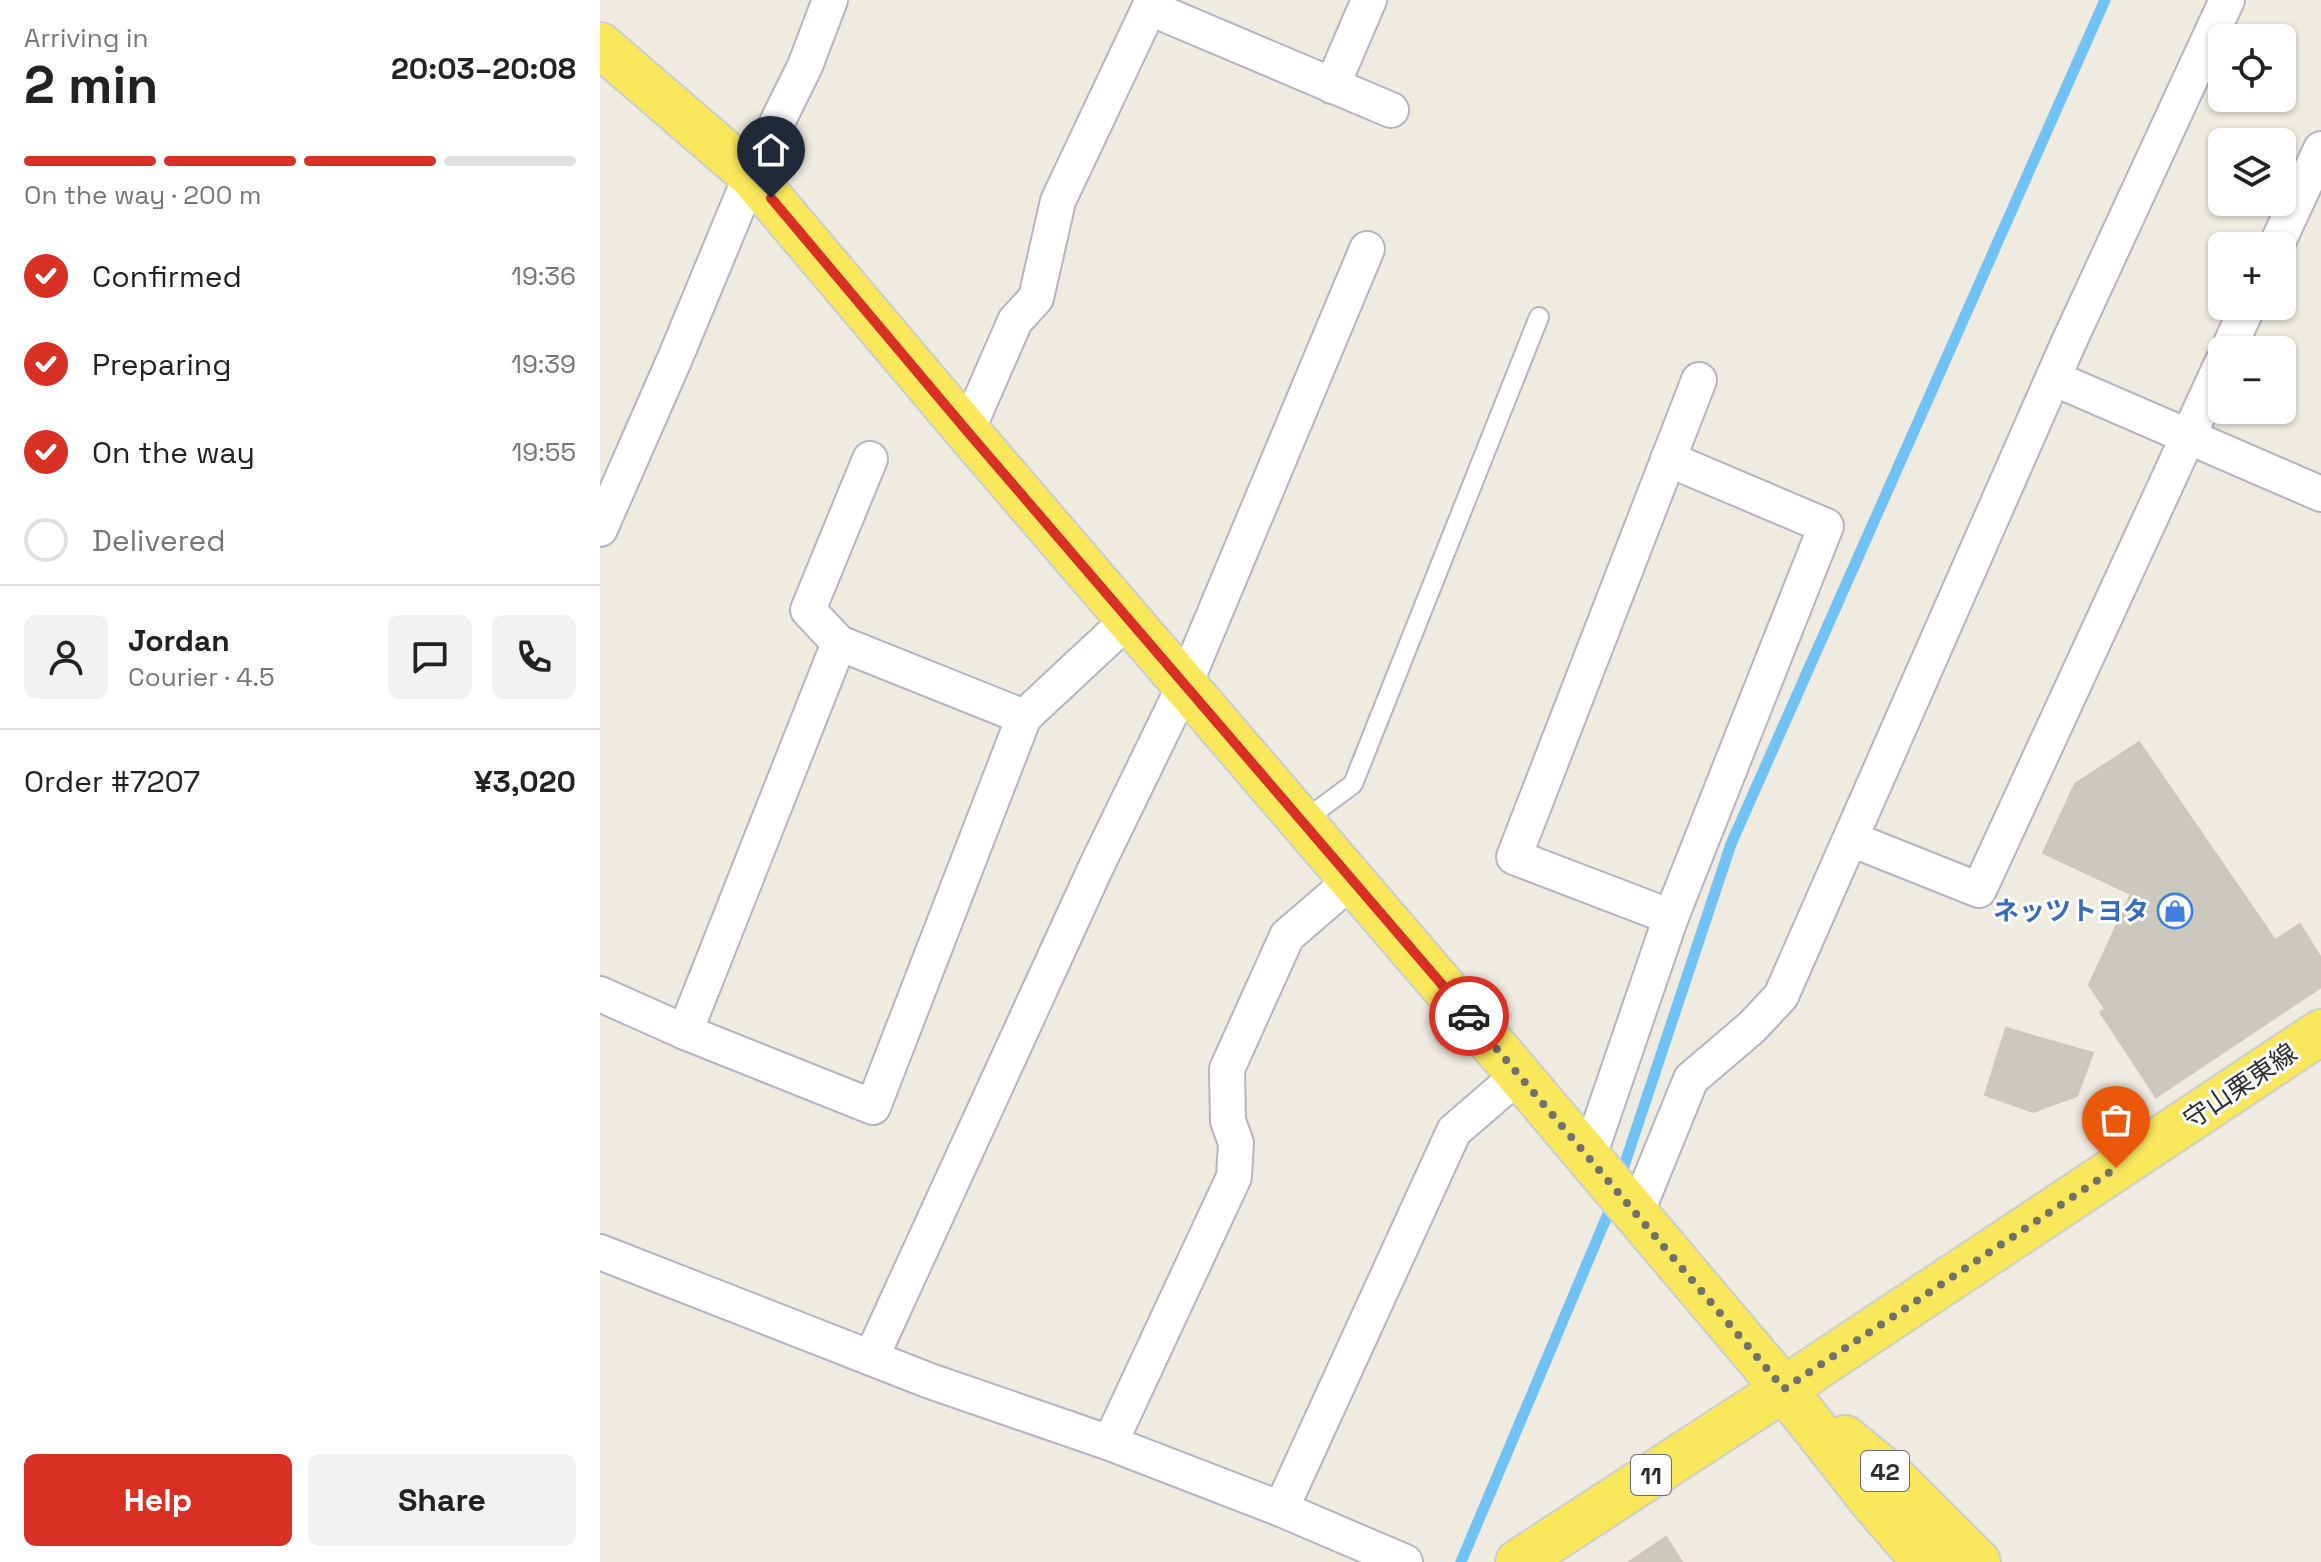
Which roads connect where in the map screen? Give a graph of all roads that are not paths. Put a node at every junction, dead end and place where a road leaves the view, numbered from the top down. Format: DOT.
graph roads {
  1 [pos="830,0"];
  2 [pos="1369,0"];
  3 [pos="2227,0"];
  4 [pos="1152,4"];
  5 [pos="600,45"];
  6 [pos="1332,86"];
  7 [pos="1391,110"];
  8 [pos="2321,149"];
  9 [pos="751,175"];
  10 [pos="2282,232"];
  11 [pos="1367,249"];
  12 [pos="1539,317"];
  13 [pos="2053,378"];
  14 [pos="1699,380"];
  15 [pos="2208,393"];
  16 [pos="967,431"];
  17 [pos="2188,436"];
  18 [pos="870,459"];
  19 [pos="1668,459"];
  20 [pos="2321,494"];
  21 [pos="600,529"];
  22 [pos="1129,619"];
  23 [pos="839,643"];
  24 [pos="1185,684"];
  25 [pos="1024,717"];
  26 [pos="1302,822"];
  27 [pos="1851,839"];
  28 [pos="1352,880"];
  29 [pos="1671,917"];
  30 [pos="600,994"];
  31 [pos="685,1032"];
  32 [pos="2321,1032"];
  33 [pos="1519,1075"];
  34 [pos="1588,1159"];
  35 [pos="1636,1214"];
  36 [pos="600,1252"];
  37 [pos="871,1358"];
  38 [pos="1784,1389"];
  39 [pos="1110,1443"];
  40 [pos="1281,1509"];
  41 [pos="1405,1562"];
  42 [pos="1518,1562"];
  43 [pos="1925,1562"];
  44 [pos="1978,1562"];
  1 -- 9 [label="street"];
  2 -- 6 [label="street"];
  3 -- 13 [label="street"];
  4 -- 6 [label="street"];
  4 -- 16 [label="street"];
  5 -- 9 [label="main road"];
  6 -- 7 [label="street"];
  8 -- 10 [label="street"];
  9 -- 16 [label="main road"];
  9 -- 21 [label="street"];
  11 -- 24 [label="street"];
  12 -- 26 [label="lane"];
  13 -- 17 [label="street"];
  13 -- 27 [label="street"];
  14 -- 19 [label="street"];
  15 -- 17 [label="street"];
  16 -- 22 [label="main road"];
  17 -- 20 [label="street"];
  17 -- 27 [label="street"];
  18 -- 23 [label="street"];
  19 -- 29 [label="street"];
  19 -- 29 [label="street"];
  22 -- 24 [label="main road"];
  22 -- 25 [label="street"];
  23 -- 25 [label="street"];
  23 -- 31 [label="street"];
  24 -- 26 [label="main road"];
  24 -- 37 [label="street"];
  25 -- 31 [label="street"];
  26 -- 28 [label="main road"];
  27 -- 35 [label="street"];
  28 -- 33 [label="main road"];
  28 -- 39 [label="street"];
  29 -- 34 [label="street"];
  30 -- 31 [label="street"];
  32 -- 38 [label="main road, 守山栗東線 / 11"];
  33 -- 34 [label="main road"];
  33 -- 40 [label="street"];
  34 -- 35 [label="main road"];
  35 -- 38 [label="main road"];
  36 -- 37 [label="street"];
  37 -- 39 [label="street"];
  38 -- 42 [label="main road, 守山栗東線 / 11"];
  38 -- 43 [label="main road, 42"];
  38 -- 44 [label="main road, 42"];
  39 -- 40 [label="street"];
  40 -- 41 [label="street"];
}
